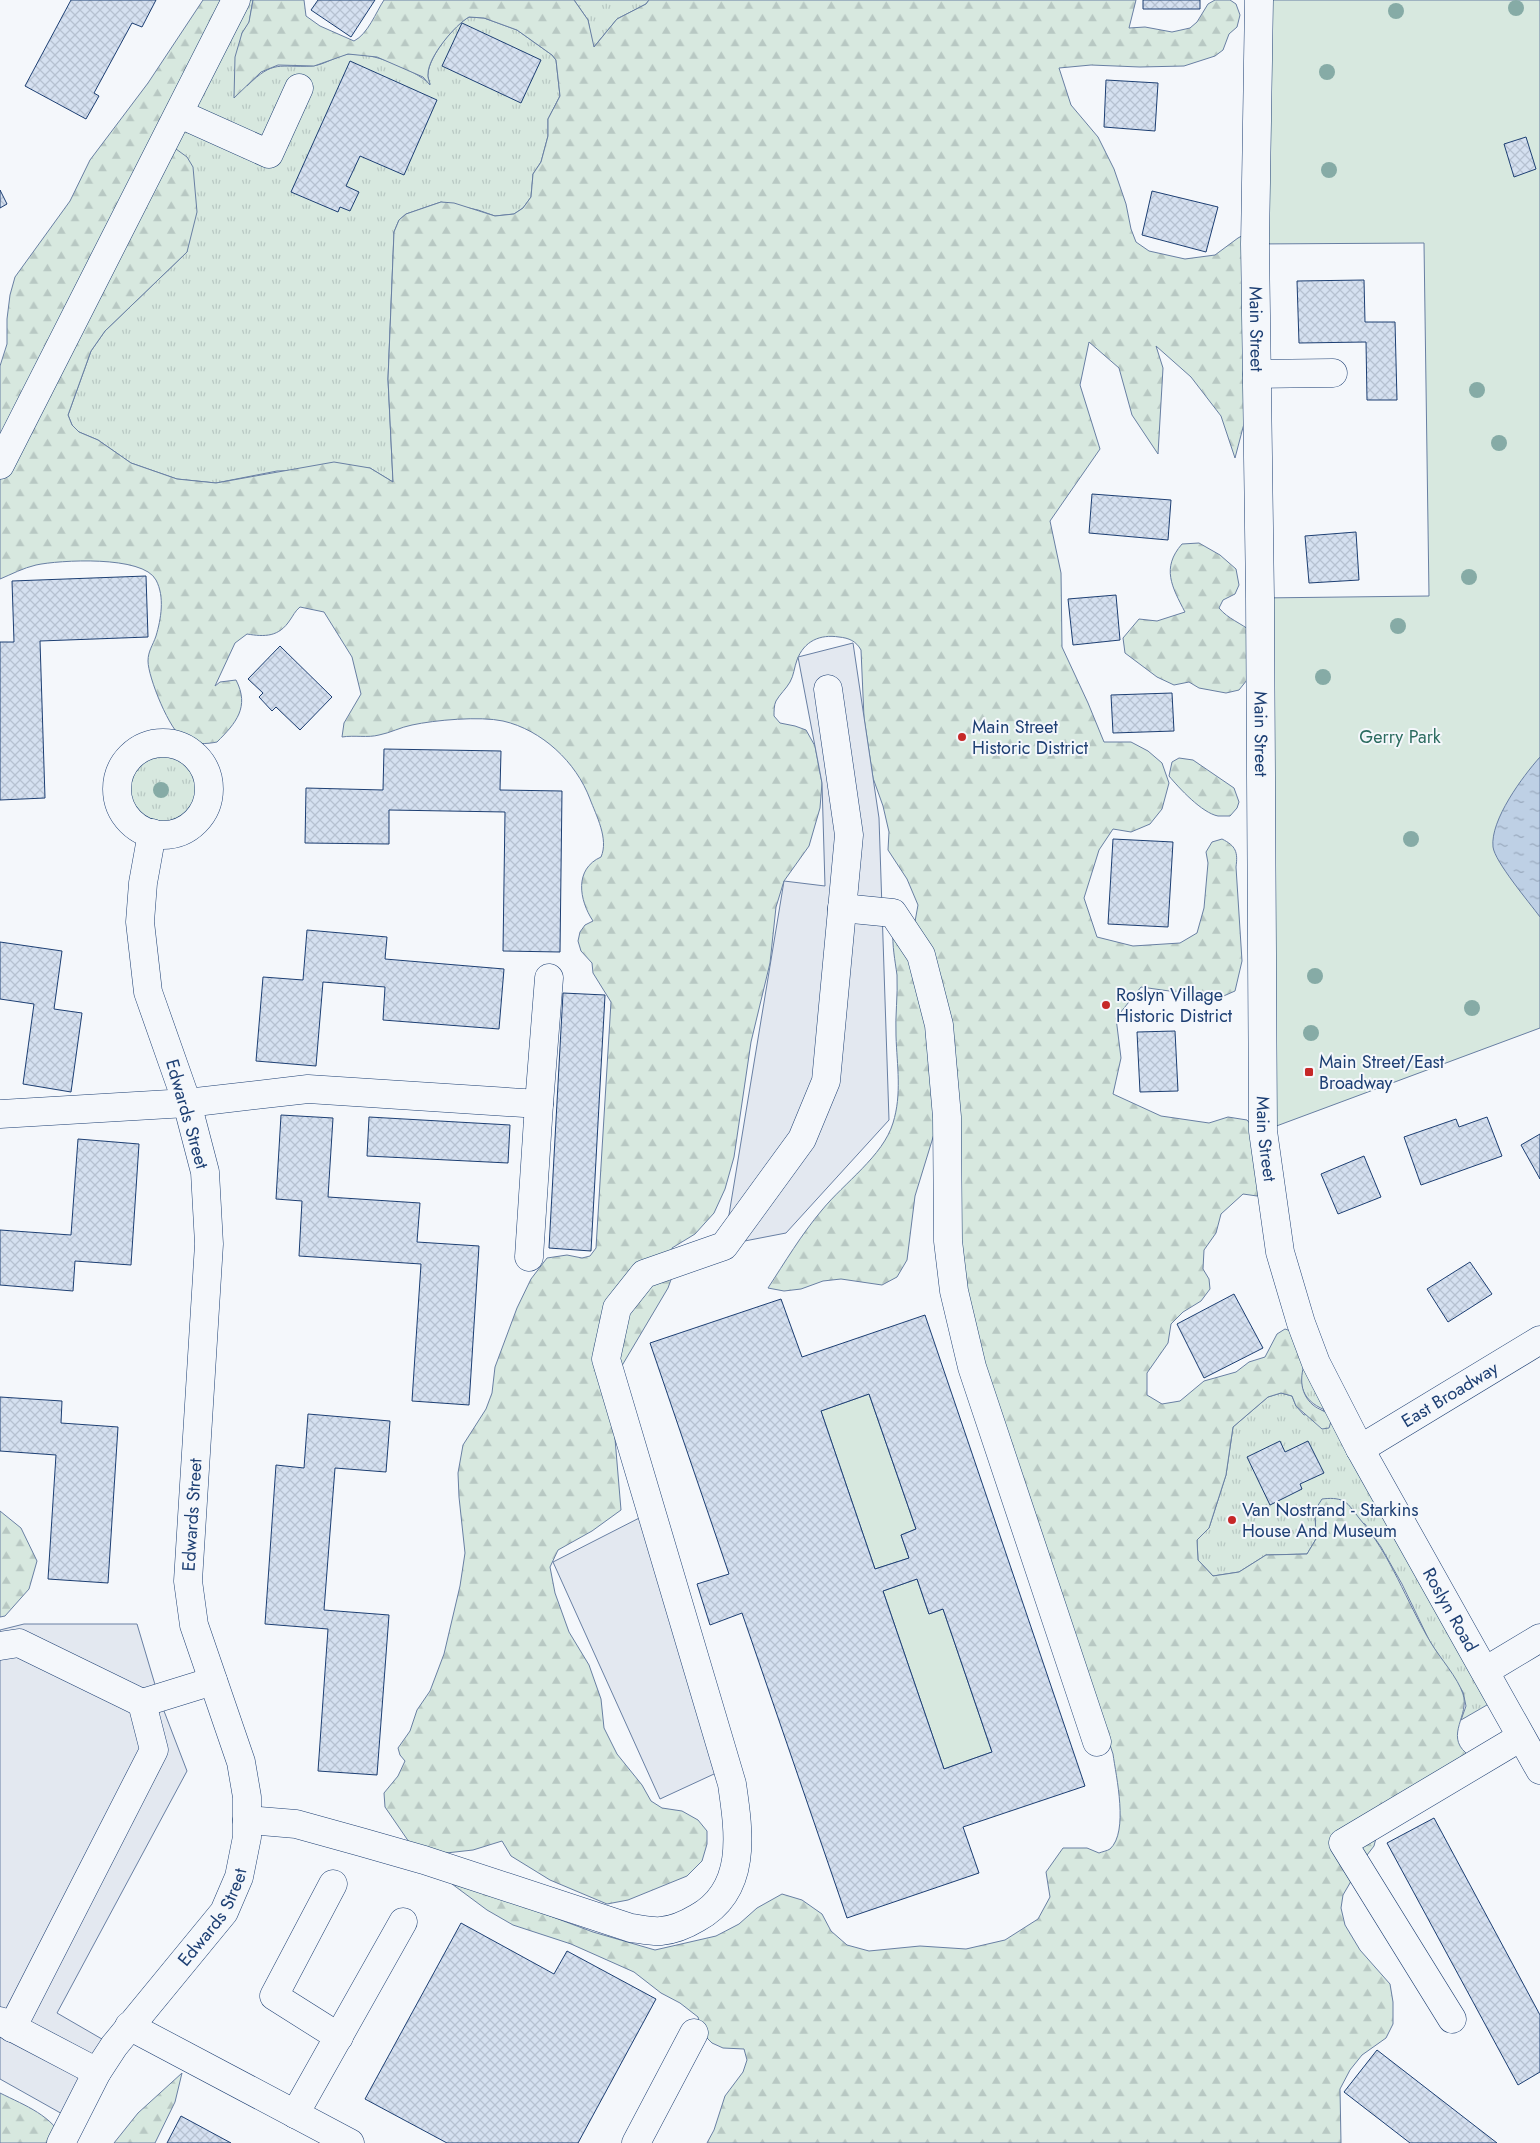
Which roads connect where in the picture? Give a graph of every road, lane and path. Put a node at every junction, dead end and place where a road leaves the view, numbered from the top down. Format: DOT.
graph roads {
  1 [pos="236,0"];
  2 [pos="1259,0"];
  3 [pos="299,88"];
  4 [pos="180,114"];
  5 [pos="1257,374"];
  6 [pos="1333,374"];
  7 [pos="0,465"];
  8 [pos="828,690"];
  9 [pos="152,833"];
  10 [pos="842,908"];
  11 [pos="549,978"];
  12 [pos="187,1103"];
  13 [pos="539,1104"];
  14 [pos="0,1114"];
  15 [pos="529,1257"];
  16 [pos="1540,1340"];
  17 [pos="1360,1449"];
  18 [pos="1540,1638"];
  19 [pos="0,1646"];
  20 [pos="1485,1671"];
  21 [pos="212,1681"];
  22 [pos="142,1703"];
  23 [pos="1521,1737"];
  24 [pos="1097,1742"];
  25 [pos="1540,1770"];
  26 [pos="247,1820"];
  27 [pos="334,1884"];
  28 [pos="403,1922"];
  29 [pos="1452,2019"];
  30 [pos="6,2024"];
  31 [pos="129,2026"];
  32 [pos="694,2032"];
  33 [pos="339,2036"];
  34 [pos="97,2072"];
  35 [pos="295,2114"];
  36 [pos="61,2143"];
  37 [pos="350,2143"];
  38 [pos="636,2143"];
  1 -- 4 [label="main road"];
  2 -- 5 [label="main road, Main Street"];
  3 -- 4 [label="main road"];
  4 -- 7 [label="main road"];
  5 -- 6 [label="main road"];
  5 -- 17 [label="main road, Main Street"];
  8 -- 10 [label="main road"];
  9 -- 12 [label="main road, Edwards Street"];
  10 -- 24 [label="main road"];
  10 -- 26 [label="main road"];
  11 -- 13 [label="main road"];
  12 -- 13 [label="main road"];
  12 -- 14 [label="main road"];
  12 -- 21 [label="main road, Edwards Street"];
  13 -- 15 [label="main road"];
  16 -- 17 [label="main road, East Broadway"];
  17 -- 20 [label="main road, Roslyn Road"];
  18 -- 20 [label="main road"];
  19 -- 22 [label="main road"];
  20 -- 23 [label="main road, Roslyn Road"];
  21 -- 22 [label="main road"];
  21 -- 26 [label="main road, Edwards Street"];
  22 -- 30 [label="main road"];
  23 -- 25 [label="main road, Roslyn Road"];
  23 -- 29 [label="main road"];
  26 -- 31 [label="main road, Edwards Street"];
  27 -- 33 [label="main road"];
  28 -- 33 [label="main road"];
  30 -- 34 [label="main road"];
  31 -- 34 [label="main road, Edwards Street"];
  31 -- 35 [label="main road"];
  32 -- 38 [label="main road"];
  33 -- 35 [label="main road"];
  34 -- 36 [label="main road, Edwards Street"];
  35 -- 37 [label="main road"];
}
